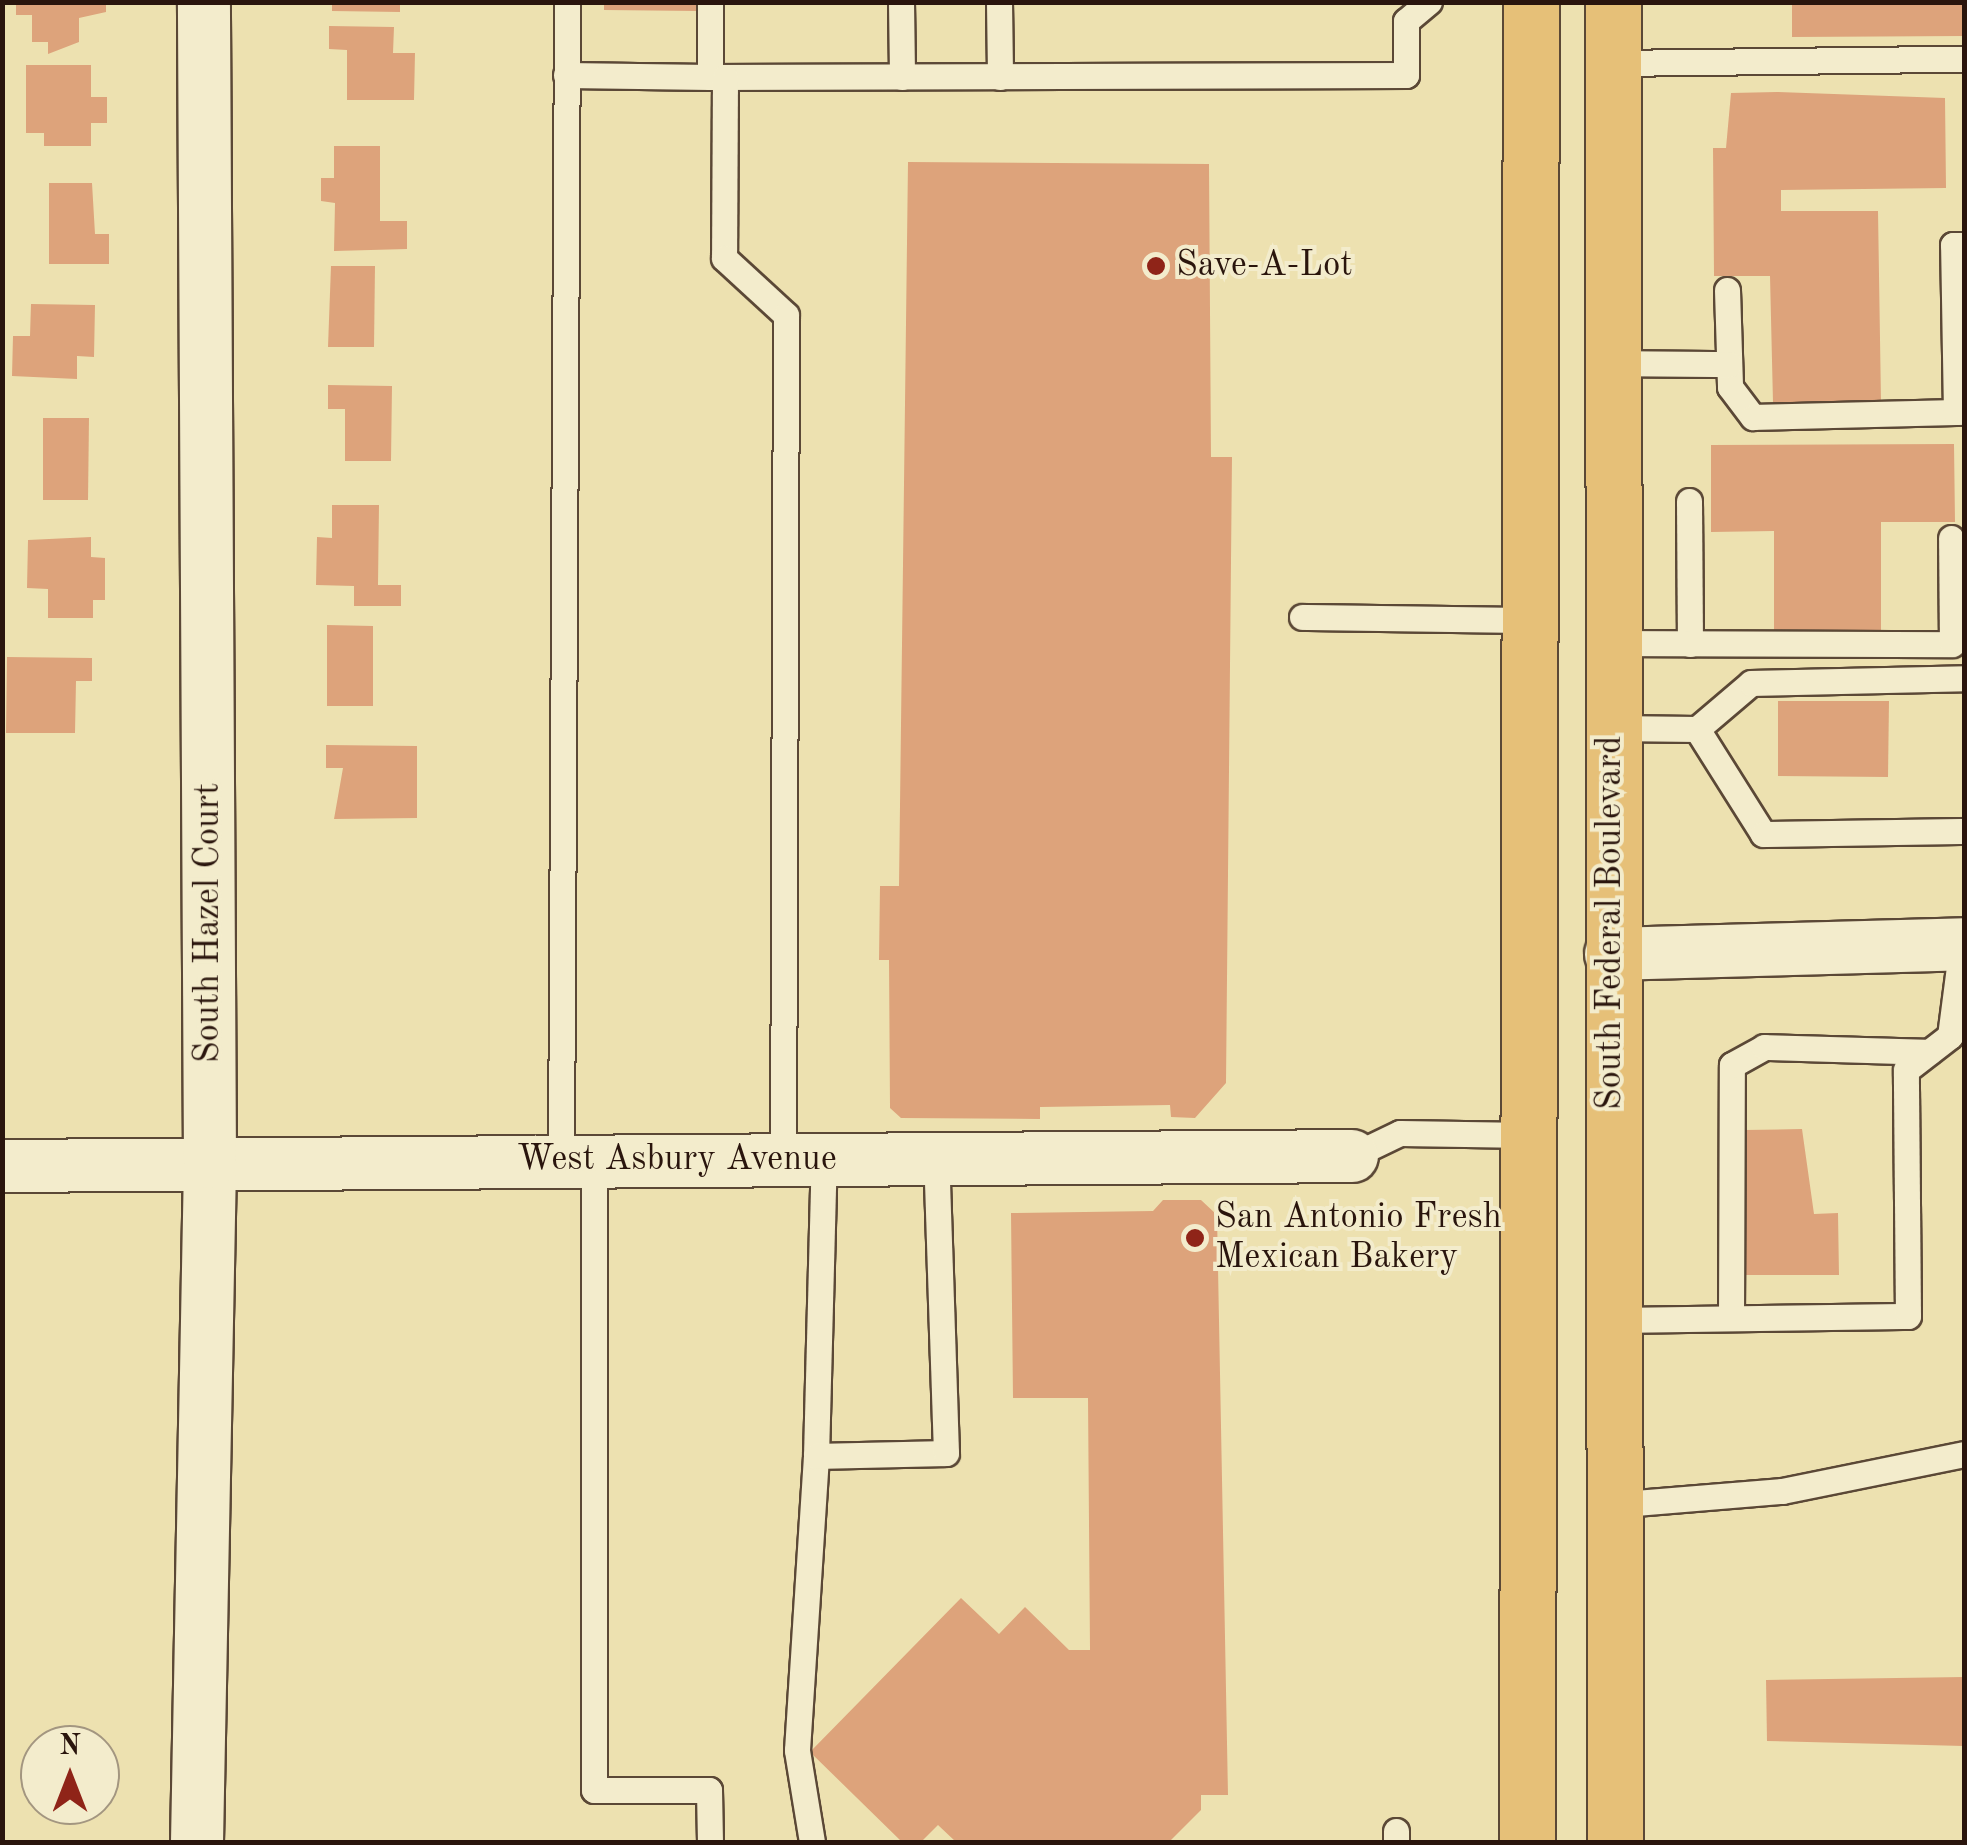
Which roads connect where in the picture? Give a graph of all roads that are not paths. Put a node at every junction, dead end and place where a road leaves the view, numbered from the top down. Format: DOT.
graph roads {
  1 [pos="204,2"];
  2 [pos="567,2"];
  3 [pos="710,2"];
  4 [pos="901,2"];
  5 [pos="1000,2"];
  6 [pos="1531,2"];
  7 [pos="1613,2"];
  8 [pos="1426,3"];
  9 [pos="1964,59"];
  10 [pos="1612,62"];
  11 [pos="566,76"];
  12 [pos="718,77"];
  13 [pos="902,77"];
  14 [pos="1000,77"];
  15 [pos="1964,245"];
  16 [pos="1728,290"];
  17 [pos="1612,363"];
  18 [pos="1729,364"];
  19 [pos="1960,412"];
  20 [pos="1689,501"];
  21 [pos="1951,538"];
  22 [pos="1302,617"];
  23 [pos="1529,620"];
  24 [pos="1612,643"];
  25 [pos="1690,644"];
  26 [pos="1964,678"];
  27 [pos="1612,728"];
  28 [pos="1696,729"];
  29 [pos="1964,831"];
  30 [pos="1963,944"];
  31 [pos="1612,954"];
  32 [pos="1929,1052"];
  33 [pos="1528,1134"];
  34 [pos="1352,1156"];
  35 [pos="936,1158"];
  36 [pos="803,1159"];
  37 [pos="577,1160"];
  38 [pos="210,1162"];
  39 [pos="2,1166"];
  40 [pos="1731,1318"];
  41 [pos="1610,1320"];
  42 [pos="1964,1454"];
  43 [pos="816,1456"];
  44 [pos="1612,1505"];
  45 [pos="198,1842"];
  46 [pos="710,1842"];
  47 [pos="812,1842"];
  48 [pos="1527,1842"];
  49 [pos="1615,1842"];
  1 -- 38 [label="street, South Hazel Court"];
  2 -- 11 [label="lane"];
  3 -- 12 [label="lane"];
  4 -- 13 [label="lane"];
  5 -- 14 [label="lane"];
  6 -- 23 [label="main road"];
  7 -- 10 [label="main road, South Federal Boulevard"];
  8 -- 14 [label="lane"];
  9 -- 10 [label="lane"];
  10 -- 17 [label="main road, South Federal Boulevard"];
  11 -- 12 [label="lane"];
  11 -- 37 [label="lane"];
  12 -- 13 [label="lane"];
  12 -- 36 [label="lane"];
  13 -- 14 [label="lane"];
  15 -- 19 [label="lane"];
  16 -- 18 [label="lane"];
  17 -- 18 [label="lane"];
  17 -- 24 [label="main road, South Federal Boulevard"];
  18 -- 19 [label="lane"];
  20 -- 25 [label="lane"];
  21 -- 25 [label="lane"];
  22 -- 23 [label="lane"];
  23 -- 33 [label="main road"];
  24 -- 25 [label="lane"];
  24 -- 27 [label="main road, South Federal Boulevard"];
  26 -- 28 [label="lane"];
  27 -- 28 [label="lane"];
  27 -- 31 [label="main road, South Federal Boulevard"];
  28 -- 29 [label="lane"];
  30 -- 31 [label="street"];
  30 -- 32 [label="lane"];
  31 -- 41 [label="main road, South Federal Boulevard"];
  32 -- 40 [label="lane"];
  32 -- 40 [label="lane"];
  33 -- 34 [label="lane"];
  33 -- 48 [label="main road"];
  34 -- 35 [label="street, West Asbury Avenue"];
  35 -- 36 [label="street, West Asbury Avenue"];
  35 -- 43 [label="lane"];
  36 -- 37 [label="street, West Asbury Avenue"];
  36 -- 43 [label="lane"];
  37 -- 38 [label="street, West Asbury Avenue"];
  37 -- 46 [label="lane"];
  38 -- 39 [label="street, West Asbury Avenue"];
  38 -- 45 [label="street, South Hazel Court"];
  40 -- 41 [label="lane"];
  41 -- 44 [label="main road, South Federal Boulevard"];
  42 -- 44 [label="lane"];
  43 -- 47 [label="lane"];
  44 -- 49 [label="main road, South Federal Boulevard"];
}
